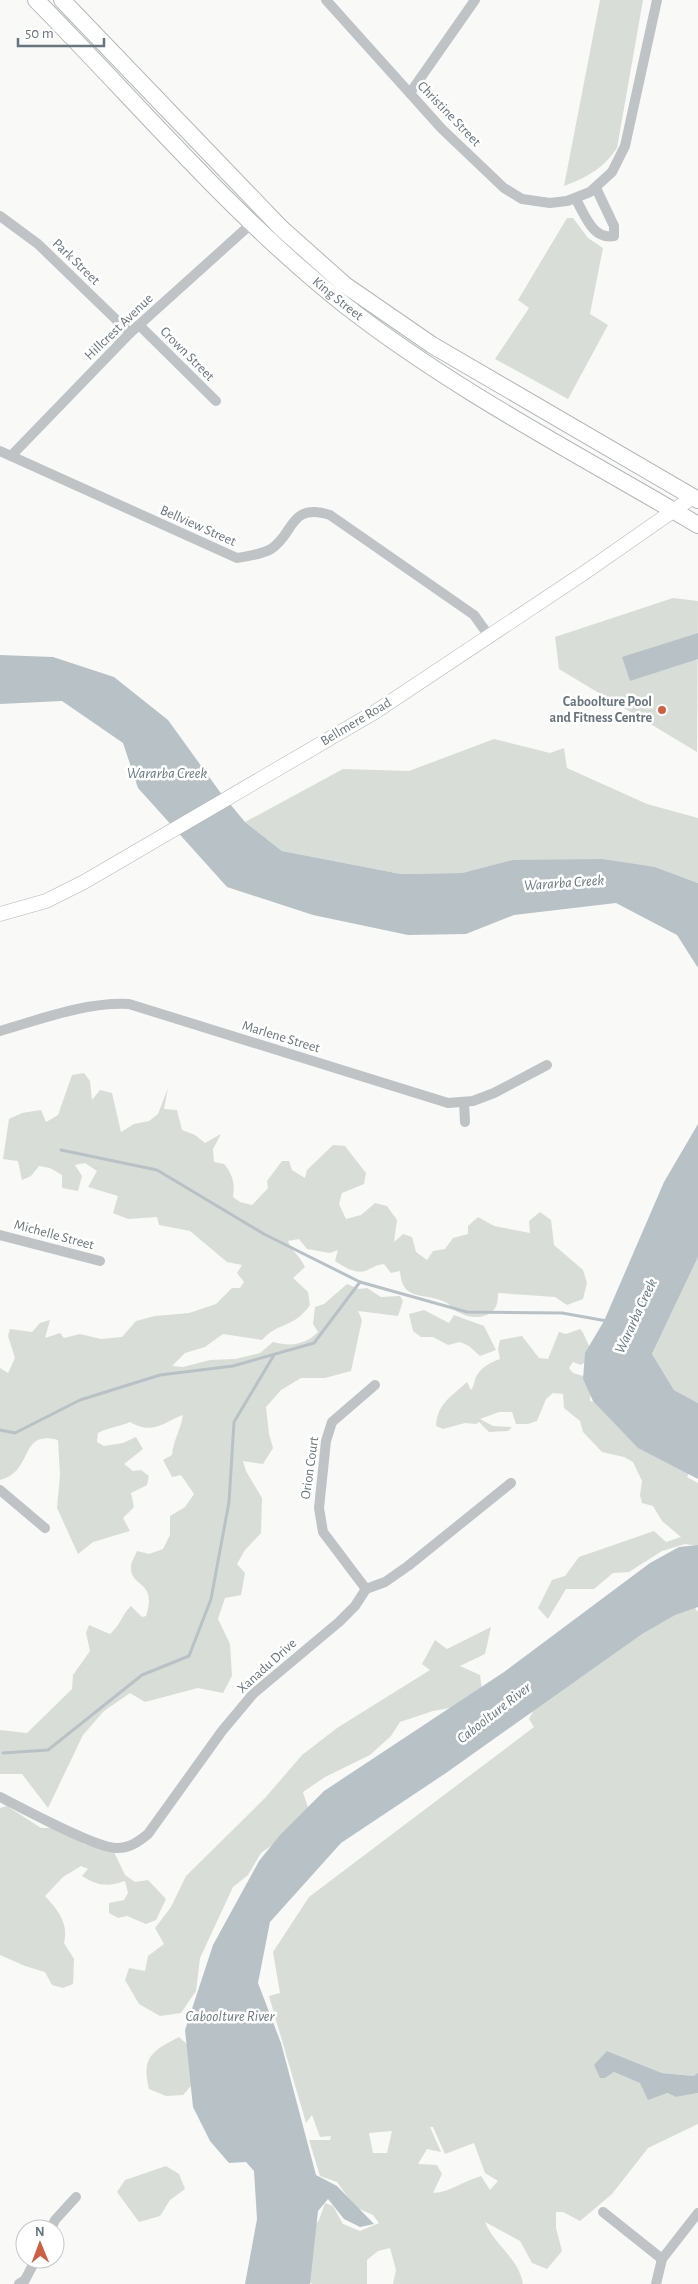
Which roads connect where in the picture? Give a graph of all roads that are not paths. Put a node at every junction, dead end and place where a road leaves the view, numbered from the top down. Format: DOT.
graph roads {
  1 [pos="62,0"];
  2 [pos="326,0"];
  3 [pos="474,0"];
  4 [pos="657,0"];
  5 [pos="43,2"];
  6 [pos="410,93"];
  7 [pos="596,188"];
  8 [pos="575,198"];
  9 [pos="0,216"];
  10 [pos="252,224"];
  11 [pos="138,326"];
  12 [pos="130,333"];
  13 [pos="216,402"];
  14 [pos="0,451"];
  15 [pos="11,456"];
  16 [pos="695,499"];
  17 [pos="674,511"];
  18 [pos="698,525"];
  19 [pos="489,636"];
  20 [pos="0,914"];
  21 [pos="0,1031"];
  22 [pos="548,1065"];
  23 [pos="464,1102"];
  24 [pos="465,1122"];
  25 [pos="0,1235"];
  26 [pos="100,1261"];
  27 [pos="375,1386"];
  28 [pos="511,1483"];
  29 [pos="0,1490"];
  30 [pos="45,1528"];
  31 [pos="366,1589"];
  32 [pos="0,1798"];
  33 [pos="76,2197"];
  34 [pos="603,2212"];
  35 [pos="698,2213"];
  36 [pos="56,2219"];
  37 [pos="662,2259"];
  38 [pos="31,2269"];
  39 [pos="20,2284"];
  40 [pos="656,2284"];
  1 -- 16 [label="main road, King Street"];
  2 -- 6 [label="street, Christine Street"];
  3 -- 6 [label="street"];
  4 -- 7 [label="street, Christine Street"];
  5 -- 10 [label="main road, King Street"];
  6 -- 8 [label="street, Christine Street"];
  7 -- 8 [label="street, Christine Street"];
  7 -- 8 [label="street"];
  9 -- 12 [label="street, Park Street"];
  10 -- 11 [label="street, Hillcrest Avenue"];
  10 -- 17 [label="main road, King Street"];
  11 -- 12 [label="street, Hillcrest Avenue"];
  11 -- 13 [label="street, Crown Street"];
  12 -- 15 [label="street, Hillcrest Avenue"];
  14 -- 15 [label="street, Bellview Street"];
  15 -- 19 [label="street, Bellview Street"];
  16 -- 17 [label="main road, Bellmere Road"];
  17 -- 18 [label="main road, King Street"];
  17 -- 19 [label="main road, Bellmere Road"];
  19 -- 20 [label="main road, Bellmere Road"];
  21 -- 23 [label="street, Marlene Street"];
  22 -- 23 [label="street, Marlene Street"];
  23 -- 24 [label="street"];
  25 -- 26 [label="street, Michelle Street"];
  27 -- 31 [label="street, Orion Court"];
  28 -- 31 [label="street"];
  29 -- 30 [label="street"];
  31 -- 32 [label="street, Xanadu Drive"];
  33 -- 36 [label="street"];
  34 -- 37 [label="street"];
  35 -- 37 [label="street"];
  37 -- 40 [label="street"];
  38 -- 39 [label="street"];
}
